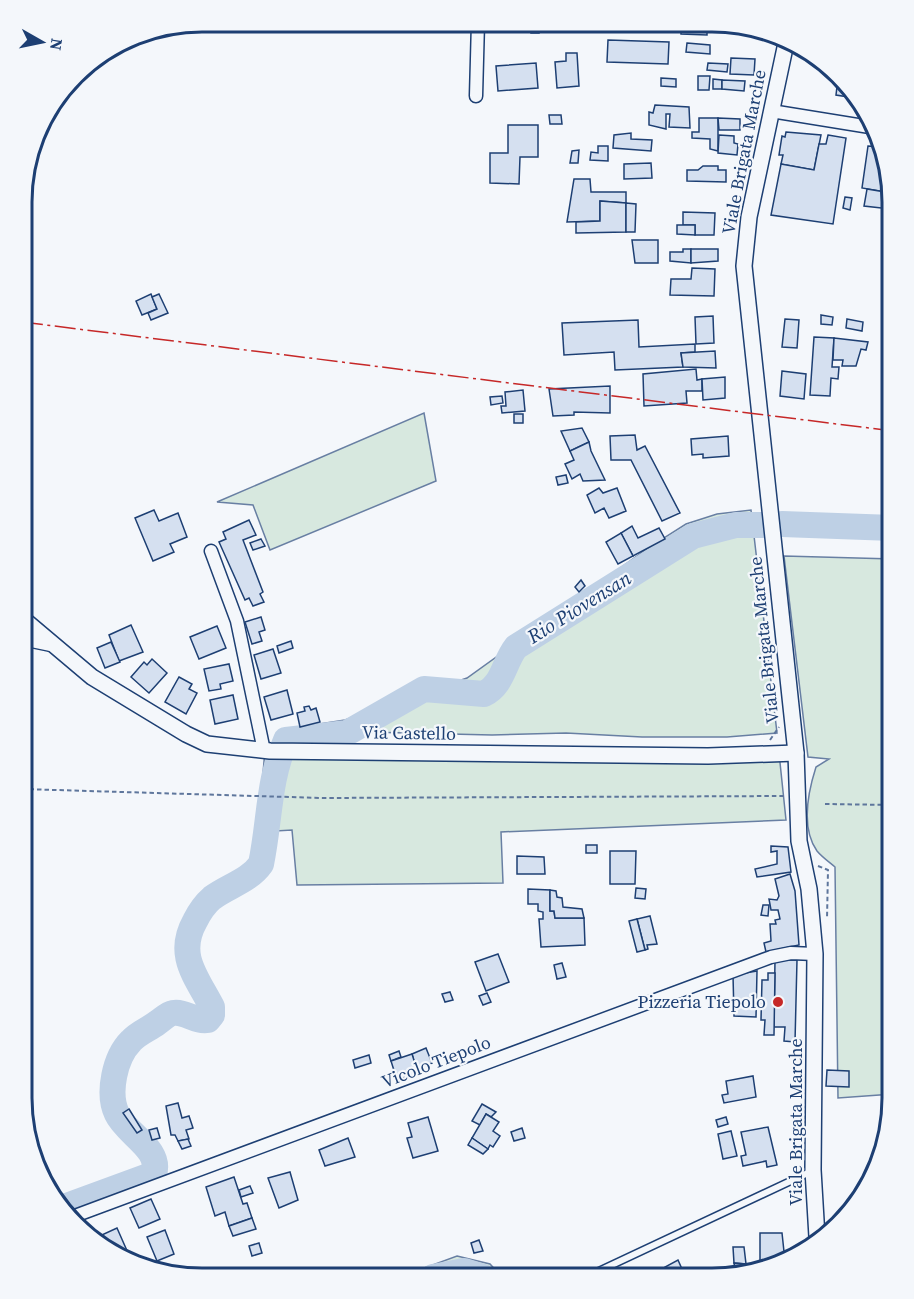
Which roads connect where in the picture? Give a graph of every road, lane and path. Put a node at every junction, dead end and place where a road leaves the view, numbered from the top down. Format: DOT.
graph roads {
  1 [pos="478,32"];
  2 [pos="785,48"];
  3 [pos="476,96"];
  4 [pos="771,111"];
  5 [pos="865,126"];
  6 [pos="211,551"];
  7 [pos="32,627"];
  8 [pos="32,641"];
  9 [pos="51,645"];
  10 [pos="267,751"];
  11 [pos="796,753"];
  12 [pos="32,789"];
  13 [pos="784,796"];
  14 [pos="825,804"];
  15 [pos="882,805"];
  16 [pos="815,954"];
  17 [pos="813,1170"];
  18 [pos="78,1215"];
  19 [pos="817,1232"];
  20 [pos="605,1268"];
  1 -- 3 [label="street"];
  2 -- 4 [label="street, Viale Brigata Marche"];
  4 -- 5 [label="street"];
  4 -- 11 [label="street, Viale Brigata Marche"];
  6 -- 10 [label="street"];
  7 -- 9 [label="street, Via Castello"];
  8 -- 9 [label="street, Via Castello"];
  9 -- 10 [label="street, Via Castello"];
  10 -- 11 [label="street, Via Castello"];
  11 -- 16 [label="street, Viale Brigata Marche"];
  12 -- 13 [label="path"];
  14 -- 15 [label="path"];
  16 -- 17 [label="street, Viale Brigata Marche"];
  16 -- 18 [label="street, Vicolo Tiepolo"];
  17 -- 19 [label="street, Viale Brigata Marche"];
  17 -- 20 [label="lane"];
}
